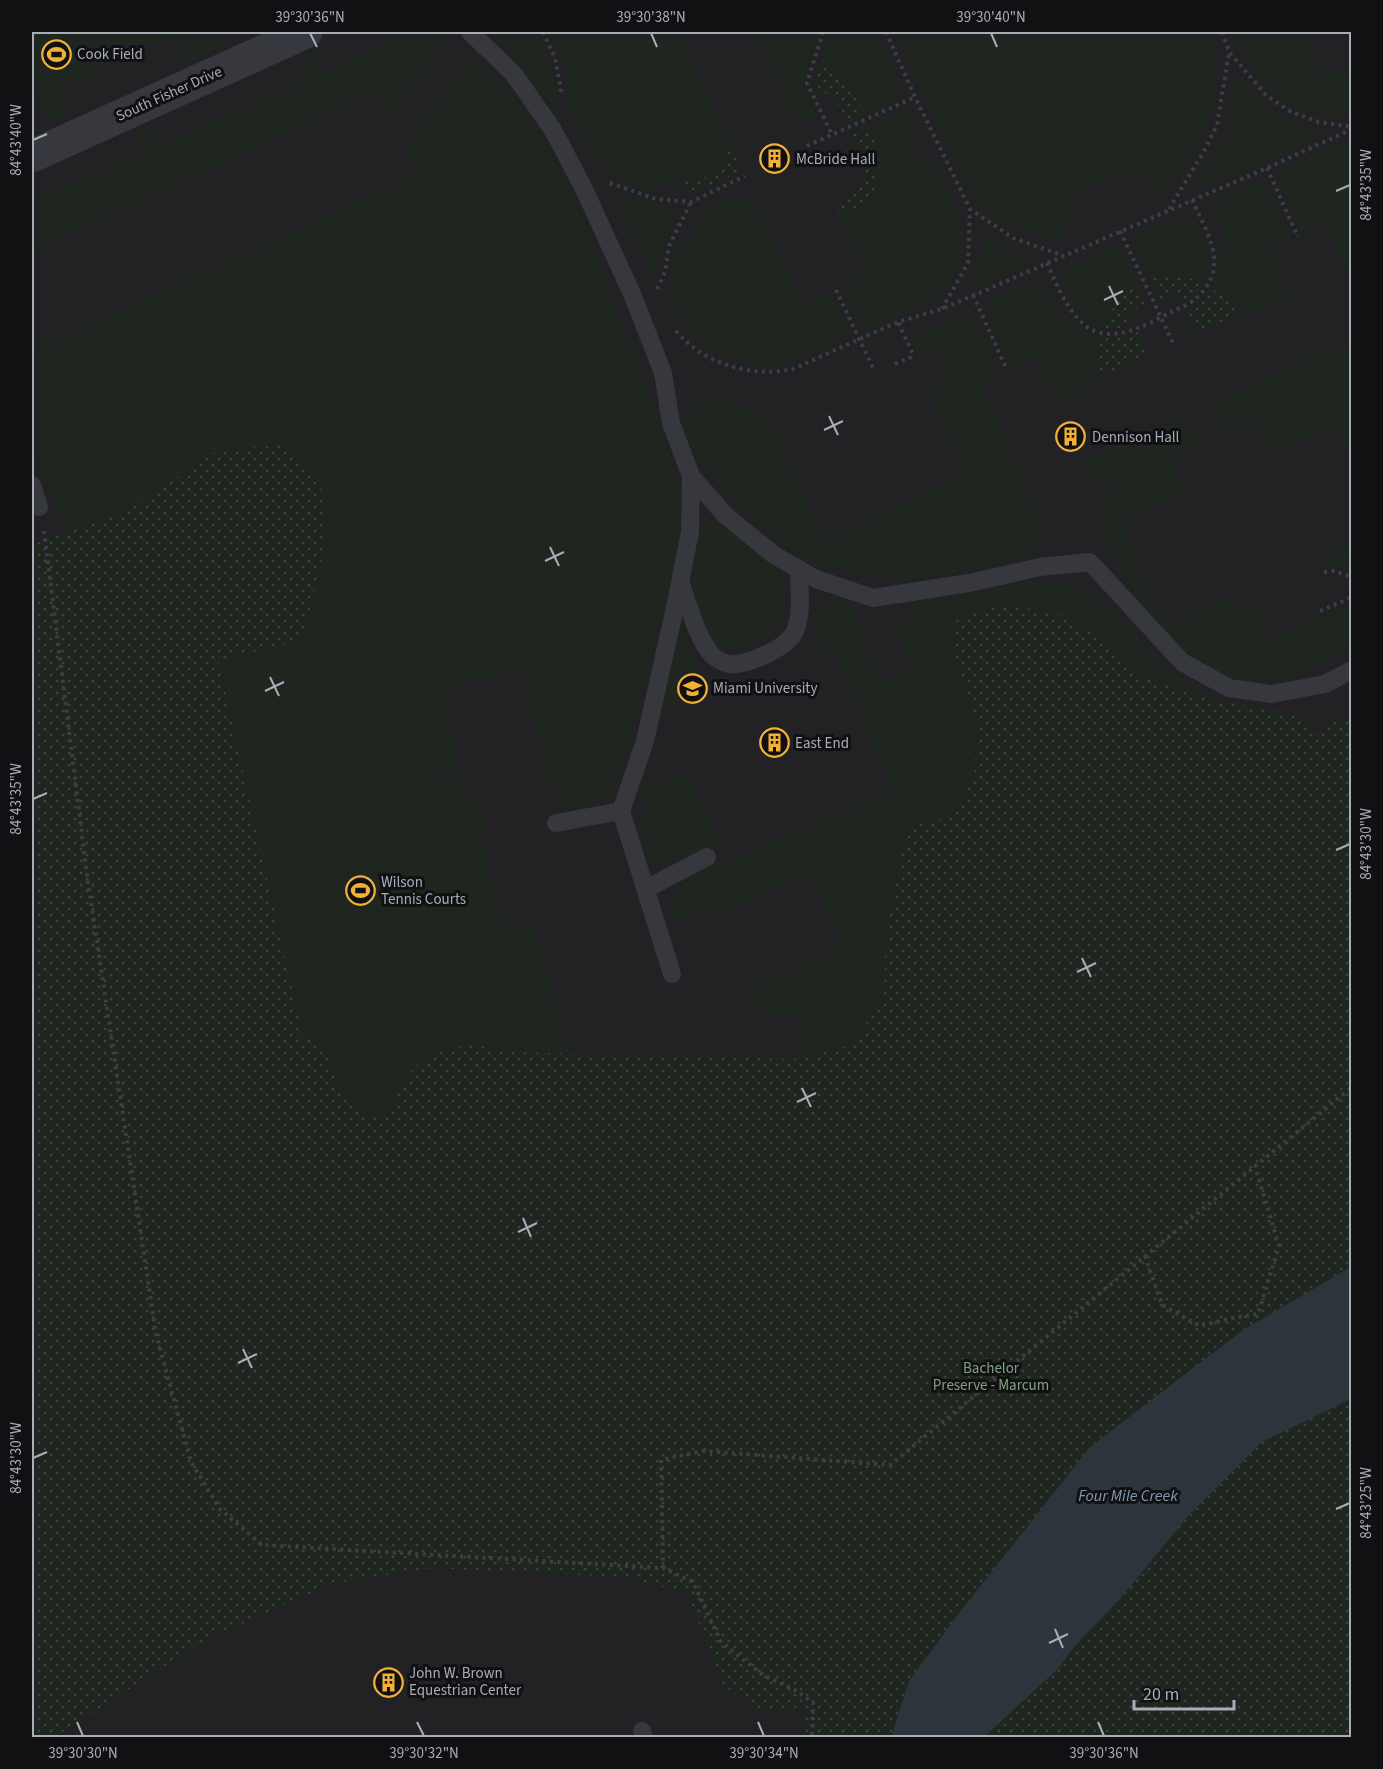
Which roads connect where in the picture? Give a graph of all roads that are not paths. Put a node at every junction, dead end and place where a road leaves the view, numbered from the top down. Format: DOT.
graph roads {
  1 [pos="306,32"];
  2 [pos="470,32"];
  3 [pos="32,156"];
  4 [pos="691,476"];
  5 [pos="32,486"];
  6 [pos="39,507"];
  7 [pos="799,569"];
  8 [pos="680,583"];
  9 [pos="1352,670"];
  10 [pos="621,811"];
  11 [pos="556,823"];
  12 [pos="707,857"];
  13 [pos="646,889"];
  14 [pos="672,974"];
  1 -- 3 [label="street, South Fisher Drive"];
  2 -- 4 [label="lane"];
  4 -- 7 [label="lane"];
  4 -- 8 [label="lane"];
  5 -- 6 [label="lane"];
  7 -- 8 [label="lane"];
  7 -- 9 [label="lane"];
  8 -- 10 [label="lane"];
  10 -- 11 [label="lane"];
  10 -- 13 [label="lane"];
  12 -- 13 [label="lane"];
  13 -- 14 [label="lane"];
}
